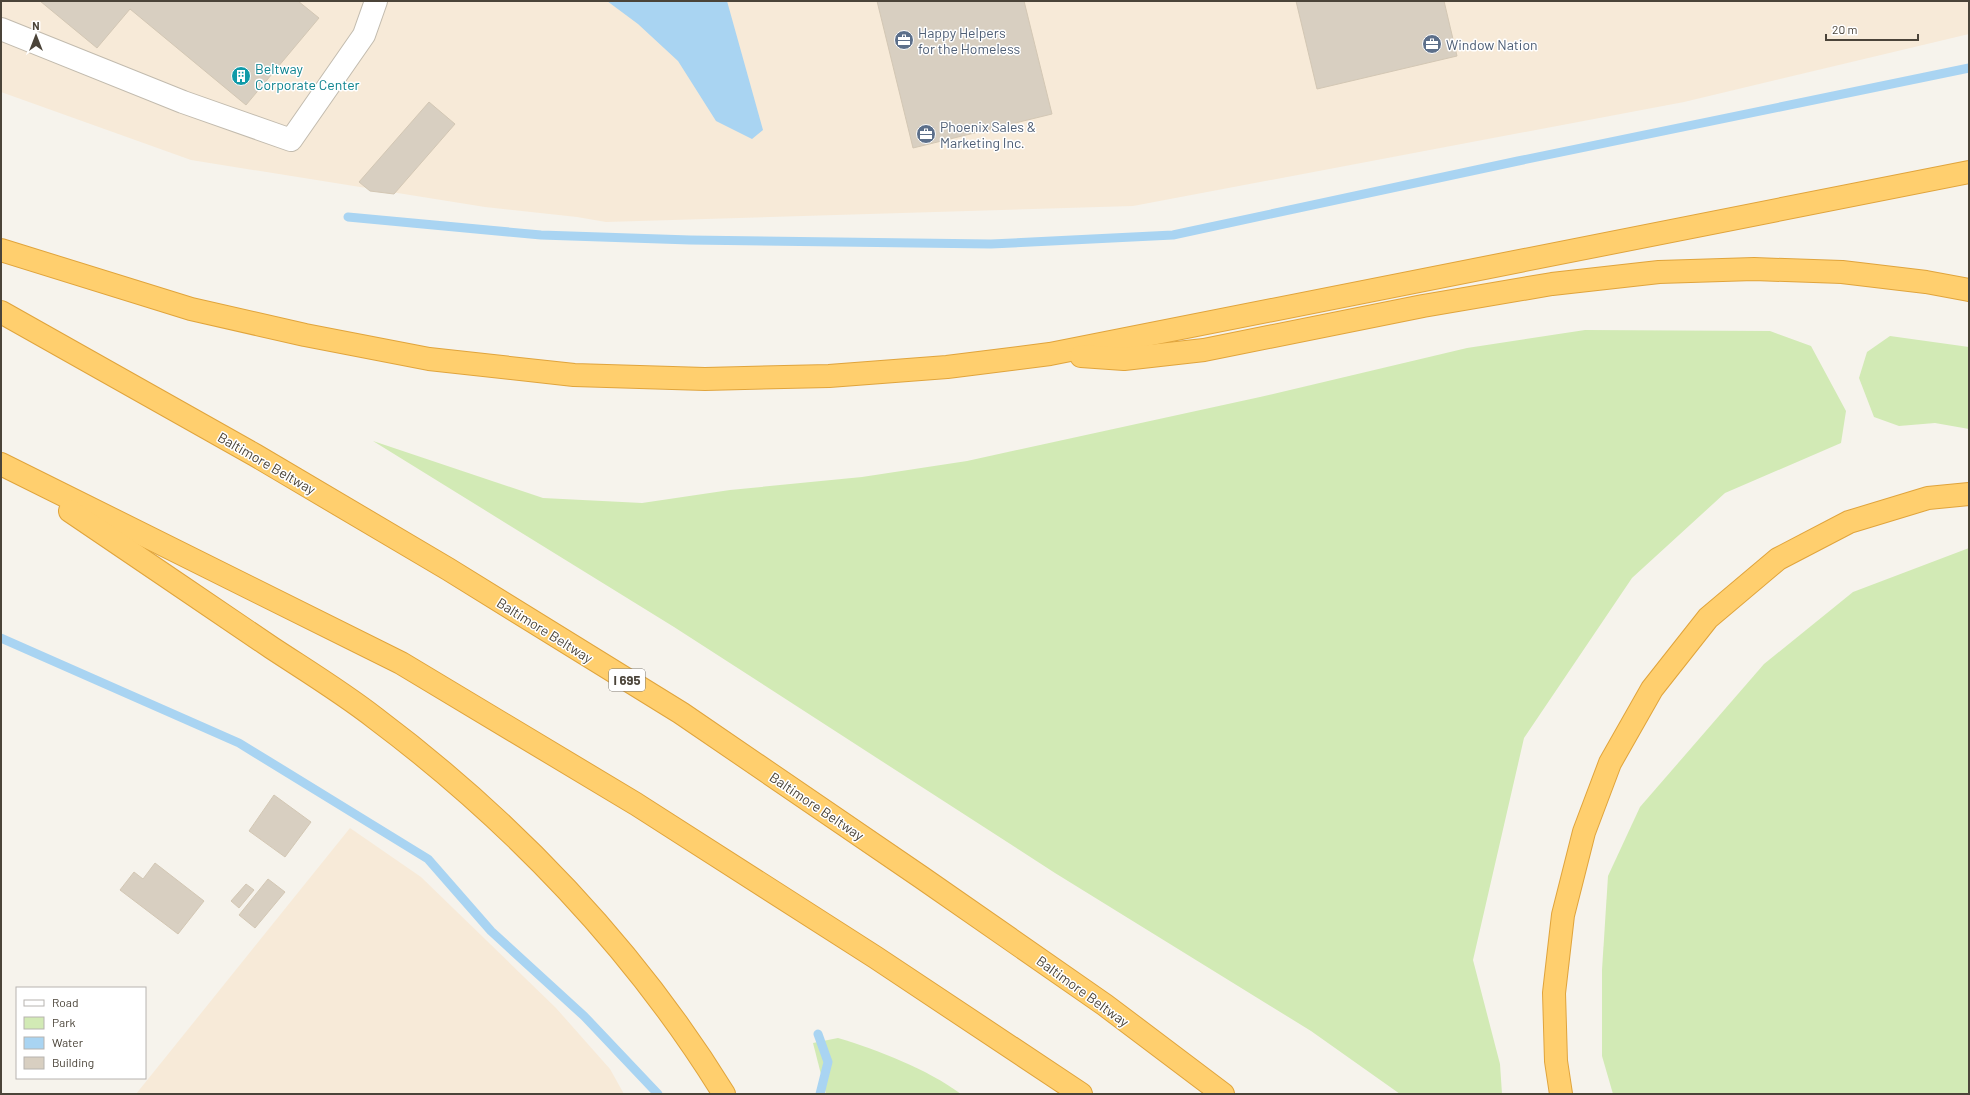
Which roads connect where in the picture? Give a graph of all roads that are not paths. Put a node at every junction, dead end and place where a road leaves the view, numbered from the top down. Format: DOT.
graph roads {
  1 [pos="376,1"];
  2 [pos="1,29"];
  3 [pos="1969,172"];
  4 [pos="1,250"];
  5 [pos="1969,290"];
  6 [pos="1,312"];
  7 [pos="1050,354"];
  8 [pos="1,464"];
  9 [pos="1969,494"];
  10 [pos="724,1094"];
  11 [pos="1081,1094"];
  12 [pos="1223,1094"];
  13 [pos="1561,1094"];
  1 -- 2 [label="lane"];
  3 -- 7 [label="highway"];
  4 -- 7 [label="highway"];
  5 -- 7 [label="highway"];
  6 -- 12 [label="highway, Baltimore Beltway / I 695"];
  8 -- 10 [label="highway"];
  8 -- 11 [label="highway"];
  9 -- 13 [label="highway"];
}
